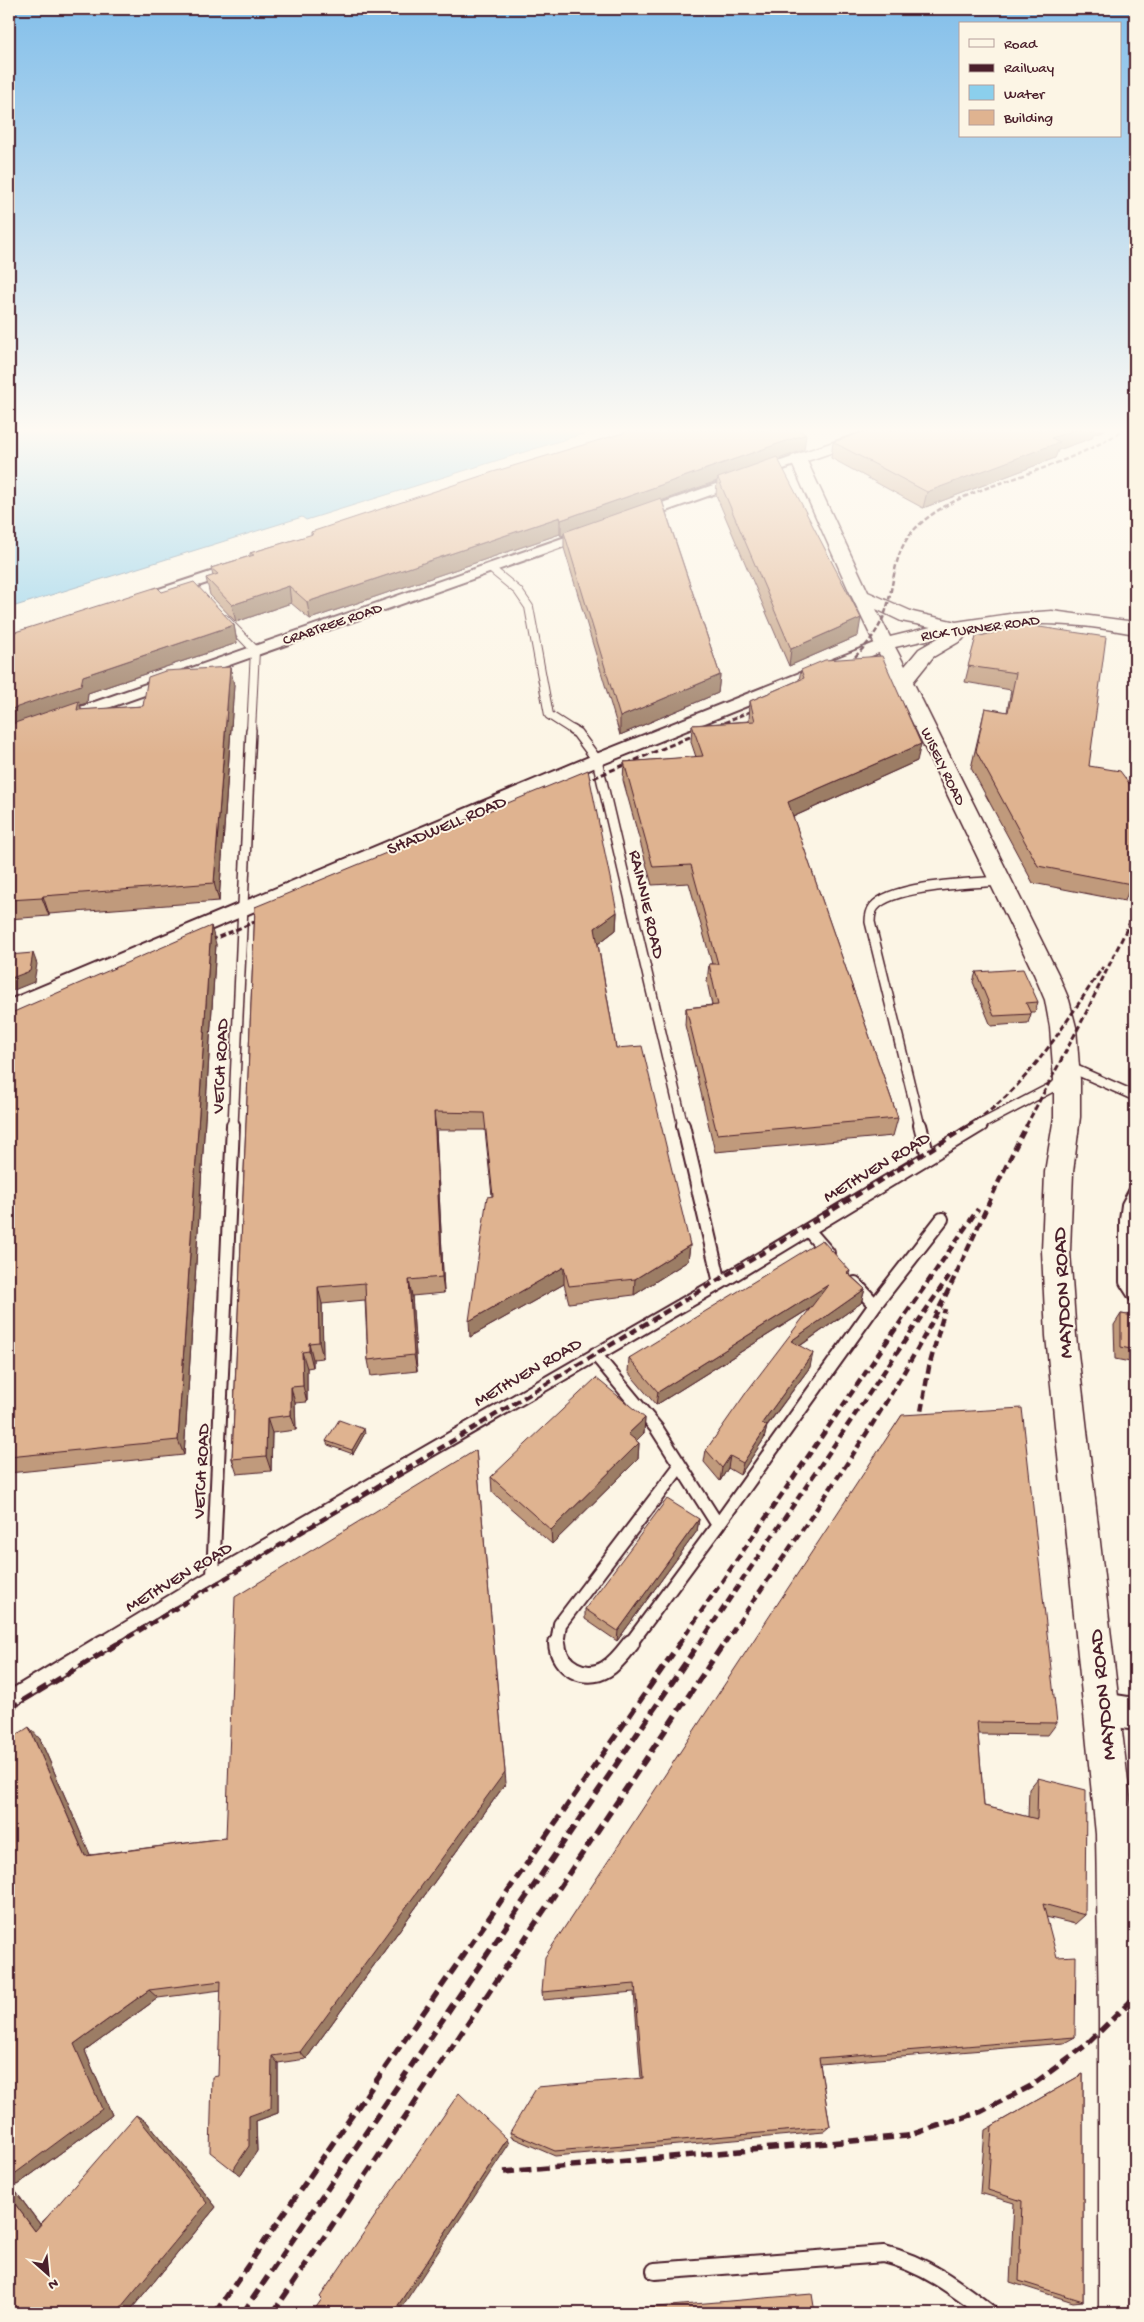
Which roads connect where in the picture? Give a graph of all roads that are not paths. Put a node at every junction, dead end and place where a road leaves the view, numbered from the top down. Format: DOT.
graph roads {
  1 [pos="575,538"];
  2 [pos="834,538"];
  3 [pos="257,562"];
  4 [pos="490,568"];
  5 [pos="860,595"];
  6 [pos="154,596"];
  7 [pos="216,610"];
  8 [pos="970,627"];
  9 [pos="1135,628"];
  10 [pos="885,644"];
  11 [pos="255,650"];
  12 [pos="903,681"];
  13 [pos="9,738"];
  14 [pos="597,760"];
  15 [pos="1000,881"];
  16 [pos="244,910"];
  17 [pos="9,1008"];
  18 [pos="1067,1073"];
  19 [pos="1135,1096"];
  20 [pos="928,1157"];
  21 [pos="1135,1192"];
  22 [pos="942,1219"];
  23 [pos="808,1230"];
  24 [pos="720,1283"];
  25 [pos="1135,1296"];
  26 [pos="875,1305"];
  27 [pos="595,1354"];
  28 [pos="680,1466"];
  29 [pos="718,1525"];
  30 [pos="213,1576"];
  31 [pos="9,1700"];
  32 [pos="1119,1711"];
  33 [pos="1125,1835"];
  34 [pos="655,2271"];
  35 [pos="990,2313"];
  36 [pos="1122,2313"];
  1 -- 4 [label="street, CRABTREE ROAD"];
  2 -- 5 [label="street, WISELY ROAD"];
  3 -- 6 [label="street"];
  4 -- 11 [label="street, CRABTREE ROAD"];
  4 -- 14 [label="lane, RAINNIE ROAD"];
  5 -- 8 [label="street"];
  5 -- 10 [label="street, WISELY ROAD"];
  7 -- 11 [label="lane"];
  8 -- 9 [label="street, RICK TURNER ROAD"];
  8 -- 10 [label="street, RICK TURNER ROAD"];
  8 -- 12 [label="street"];
  10 -- 12 [label="street, WISELY ROAD"];
  10 -- 14 [label="street, SHADWELL ROAD"];
  11 -- 13 [label="street, CRABTREE ROAD"];
  11 -- 16 [label="lane, VETCH ROAD"];
  12 -- 15 [label="street, WISELY ROAD"];
  14 -- 16 [label="street, SHADWELL ROAD"];
  14 -- 24 [label="lane, RAINNIE ROAD"];
  15 -- 18 [label="street, WISELY ROAD"];
  15 -- 20 [label="lane"];
  16 -- 17 [label="street, SHADWELL ROAD"];
  16 -- 30 [label="lane, VETCH ROAD"];
  18 -- 19 [label="lane"];
  18 -- 20 [label="lane, METHVEN ROAD"];
  18 -- 32 [label="street, MAYDON ROAD"];
  20 -- 23 [label="lane, METHVEN ROAD"];
  21 -- 25 [label="lane"];
  22 -- 26 [label="lane"];
  23 -- 24 [label="lane, METHVEN ROAD"];
  23 -- 26 [label="lane"];
  24 -- 27 [label="lane, METHVEN ROAD"];
  26 -- 29 [label="lane"];
  27 -- 28 [label="lane"];
  27 -- 30 [label="lane, METHVEN ROAD"];
  28 -- 29 [label="lane"];
  28 -- 29 [label="lane"];
  30 -- 31 [label="lane, METHVEN ROAD"];
  32 -- 33 [label="street, MAYDON ROAD"];
  33 -- 36 [label="street, MAYDON ROAD"];
  34 -- 35 [label="lane"];
}
